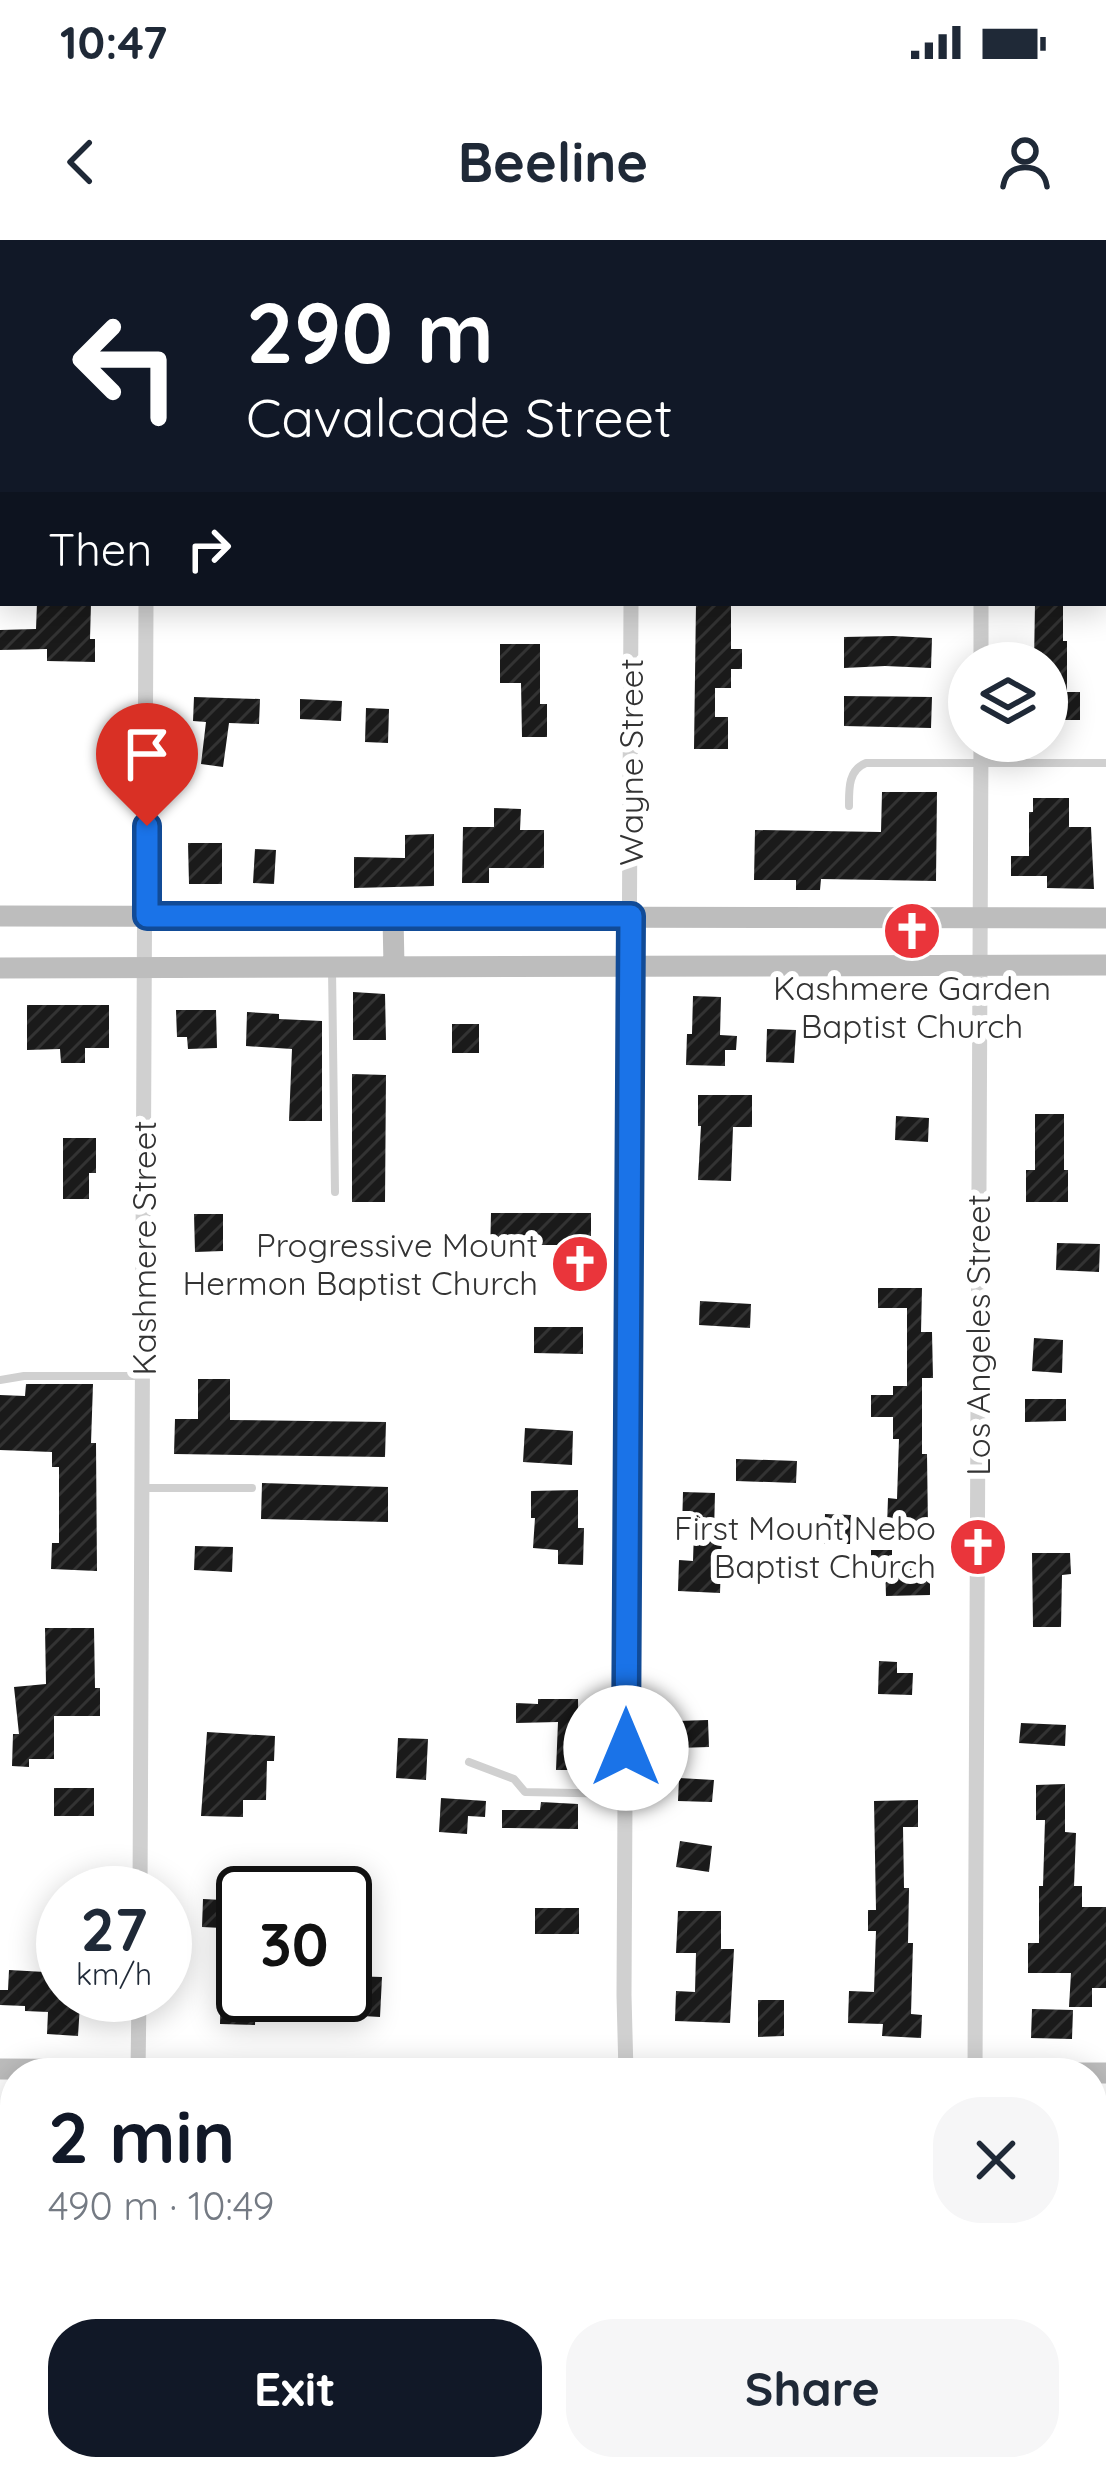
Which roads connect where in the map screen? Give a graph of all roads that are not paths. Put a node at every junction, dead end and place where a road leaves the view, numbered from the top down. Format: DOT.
graph roads {
  1 [pos="146,606"];
  2 [pos="631,606"];
  3 [pos="981,606"];
  4 [pos="981,642"];
  5 [pos="981,762"];
  6 [pos="1106,763"];
  7 [pos="849,806"];
  8 [pos="0,916"];
  9 [pos="147,916"];
  10 [pos="393,916"];
  11 [pos="631,916"];
  12 [pos="982,918"];
  13 [pos="1106,918"];
  14 [pos="631,965"];
  15 [pos="1106,965"];
  16 [pos="981,967"];
  17 [pos="0,968"];
  18 [pos="332,968"];
  19 [pos="394,968"];
  20 [pos="146,970"];
  21 [pos="335,1192"];
  22 [pos="144,1376"];
  23 [pos="0,1380"];
  24 [pos="143,1488"];
  25 [pos="252,1488"];
  26 [pos="469,1762"];
  27 [pos="625,1794"];
  28 [pos="140,1866"];
  29 [pos="138,2022"];
  30 [pos="137,2058"];
  31 [pos="628,2058"];
  32 [pos="974,2058"];
  1 -- 9 [label="street, Kashmere Street"];
  2 -- 11 [label="street, Wayne Street"];
  3 -- 4 [label="street"];
  5 -- 6 [label="lane"];
  5 -- 7 [label="lane"];
  5 -- 12 [label="street, Los Angeles Street"];
  8 -- 9 [label="main road"];
  9 -- 10 [label="main road"];
  9 -- 20 [label="street, Kashmere Street"];
  10 -- 11 [label="main road"];
  10 -- 19 [label="main road"];
  11 -- 12 [label="main road"];
  11 -- 14 [label="street, Wayne Street"];
  12 -- 13 [label="main road"];
  12 -- 16 [label="street, Los Angeles Street"];
  14 -- 16 [label="main road"];
  14 -- 19 [label="main road"];
  14 -- 27 [label="street, Wayne Street"];
  15 -- 16 [label="main road"];
  16 -- 32 [label="street, Los Angeles Street"];
  17 -- 20 [label="main road"];
  18 -- 19 [label="main road"];
  18 -- 20 [label="main road"];
  18 -- 21 [label="lane"];
  20 -- 22 [label="street, Kashmere Street"];
  22 -- 23 [label="lane"];
  22 -- 24 [label="street, Kashmere Street"];
  24 -- 25 [label="lane"];
  24 -- 28 [label="street, Kashmere Street"];
  26 -- 27 [label="lane"];
  27 -- 31 [label="street, Wayne Street"];
  29 -- 30 [label="street"];
}
